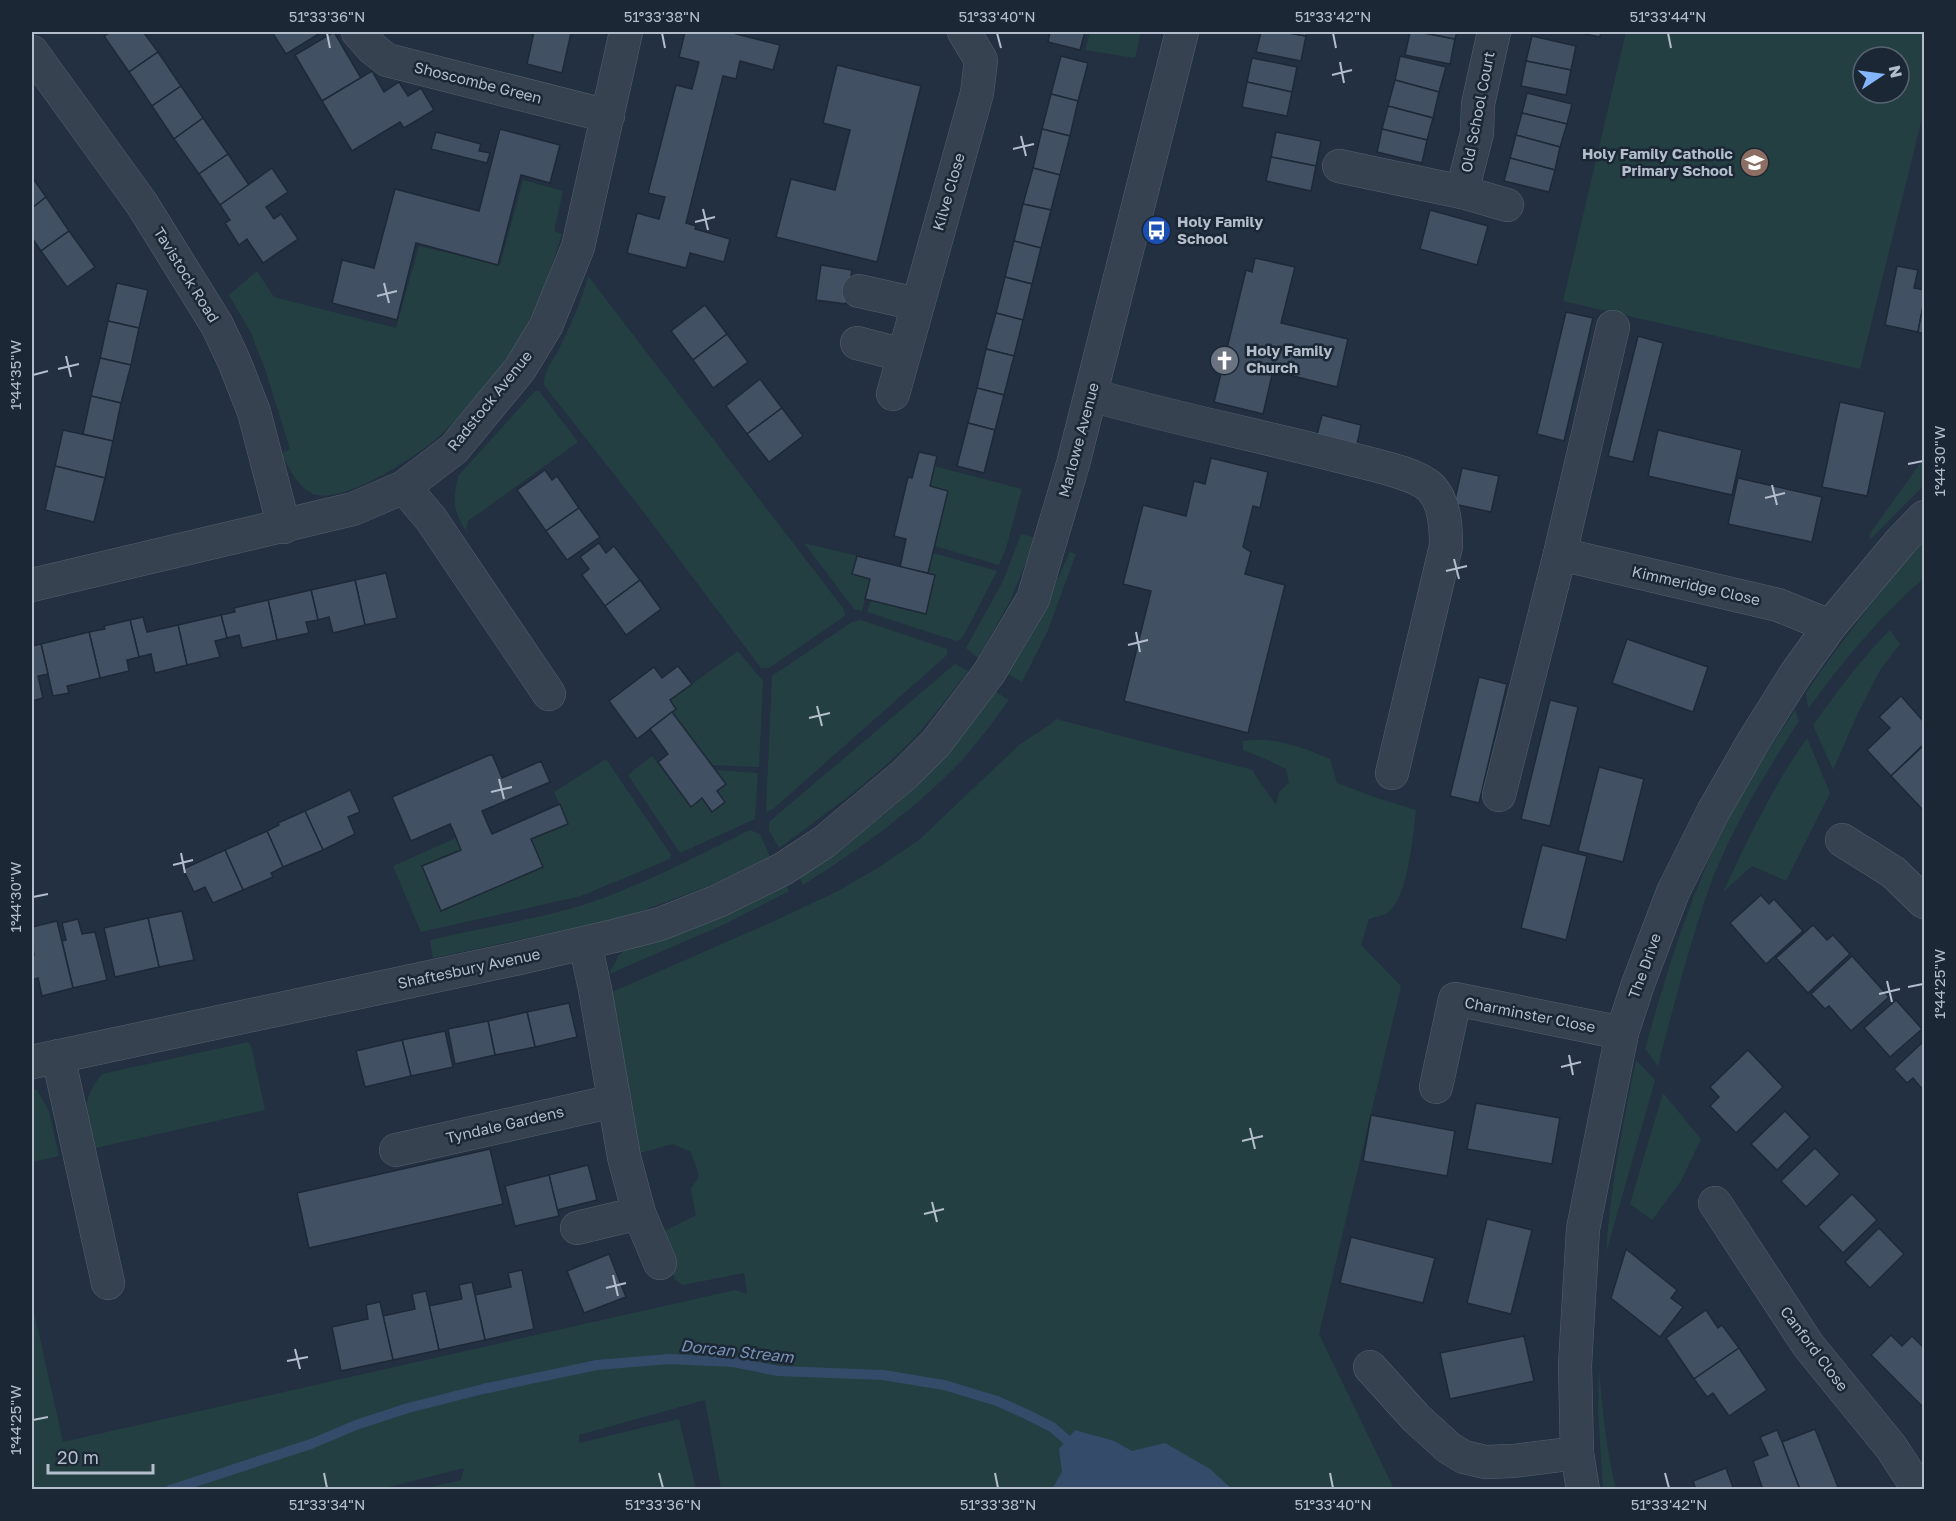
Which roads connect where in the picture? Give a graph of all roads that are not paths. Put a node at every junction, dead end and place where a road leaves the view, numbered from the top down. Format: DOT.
graph roads {
  1 [pos="358,32"];
  2 [pos="626,32"];
  3 [pos="964,32"];
  4 [pos="1182,32"];
  5 [pos="1494,32"];
  6 [pos="32,52"];
  7 [pos="608,116"];
  8 [pos="1339,166"];
  9 [pos="1462,192"];
  10 [pos="1507,205"];
  11 [pos="860,291"];
  12 [pos="917,304"];
  13 [pos="1613,327"];
  14 [pos="857,343"];
  15 [pos="903,354"];
  16 [pos="893,394"];
  17 [pos="1091,395"];
  18 [pos="404,487"];
  19 [pos="1924,517"];
  20 [pos="284,527"];
  21 [pos="1560,554"];
  22 [pos="32,585"];
  23 [pos="1830,626"];
  24 [pos="549,694"];
  25 [pos="1392,773"];
  26 [pos="1499,795"];
  27 [pos="877,800"];
  28 [pos="1842,840"];
  29 [pos="1924,902"];
  30 [pos="585,943"];
  31 [pos="1622,1034"];
  32 [pos="45,1059"];
  33 [pos="1436,1087"];
  34 [pos="614,1101"];
  35 [pos="396,1150"];
  36 [pos="1715,1203"];
  37 [pos="639,1213"];
  38 [pos="577,1228"];
  39 [pos="660,1263"];
  40 [pos="108,1283"];
  41 [pos="1370,1367"];
  42 [pos="1577,1453"];
  43 [pos="1583,1490"];
  44 [pos="1919,1490"];
  1 -- 7 [label="street, Shoscombe Green"];
  2 -- 7 [label="street, Radstock Avenue"];
  3 -- 12 [label="street, Kilve Close"];
  4 -- 17 [label="street, Marlowe Avenue"];
  5 -- 9 [label="street, Old School Court"];
  6 -- 20 [label="street, Tavistock Road"];
  7 -- 18 [label="street, Radstock Avenue"];
  8 -- 9 [label="street"];
  9 -- 10 [label="street"];
  11 -- 12 [label="street"];
  12 -- 15 [label="street, Kilve Close"];
  13 -- 21 [label="street"];
  14 -- 15 [label="street"];
  15 -- 16 [label="street, Kilve Close"];
  17 -- 25 [label="street"];
  17 -- 27 [label="street, Marlowe Avenue"];
  18 -- 20 [label="street, Radstock Avenue"];
  18 -- 24 [label="street"];
  19 -- 23 [label="street, The Drive"];
  20 -- 22 [label="street, Radstock Avenue"];
  21 -- 23 [label="street, Kimmeridge Close"];
  21 -- 26 [label="street"];
  23 -- 31 [label="street, The Drive"];
  27 -- 30 [label="street, Shaftesbury Avenue"];
  28 -- 29 [label="street"];
  30 -- 32 [label="street, Shaftesbury Avenue"];
  30 -- 34 [label="street"];
  31 -- 33 [label="street, Charminster Close"];
  31 -- 42 [label="street, The Drive"];
  32 -- 40 [label="street"];
  34 -- 35 [label="street, Tyndale Gardens"];
  34 -- 37 [label="street"];
  36 -- 44 [label="street, Canford Close"];
  37 -- 38 [label="street"];
  37 -- 39 [label="street"];
  41 -- 42 [label="street"];
  42 -- 43 [label="street, The Drive"];
}
